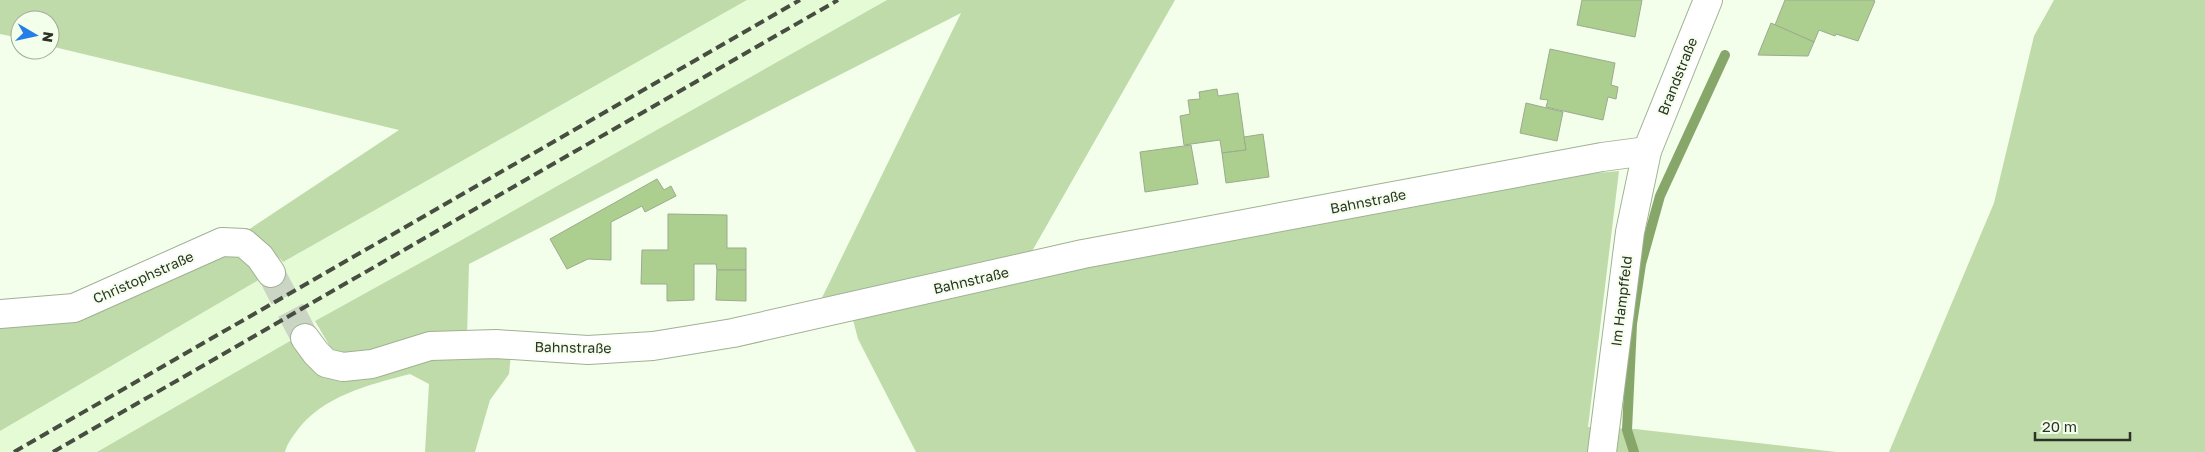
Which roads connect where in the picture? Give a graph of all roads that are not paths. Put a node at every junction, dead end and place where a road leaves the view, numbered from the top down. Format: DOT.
graph roads {
  1 [pos="1708,0"];
  2 [pos="1646,151"];
  3 [pos="271,273"];
  4 [pos="0,314"];
  5 [pos="305,338"];
  6 [pos="1602,452"];
  1 -- 2 [label="street, Brandstraße"];
  2 -- 5 [label="street, Bahnstraße"];
  2 -- 6 [label="street, Im Hampffeld"];
  3 -- 4 [label="street, Christophstraße"];
}
